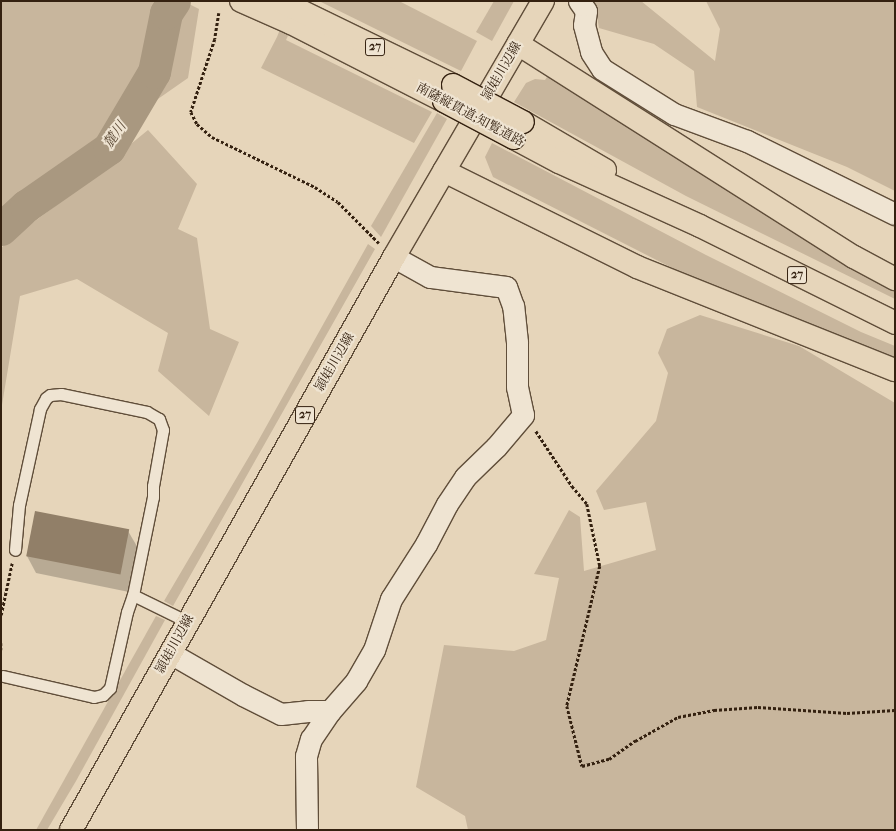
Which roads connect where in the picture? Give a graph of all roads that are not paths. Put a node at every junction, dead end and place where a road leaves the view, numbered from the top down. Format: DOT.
graph roads {
  1 [pos="241,1"];
  2 [pos="543,1"];
  3 [pos="579,1"];
  4 [pos="290,11"];
  5 [pos="518,44"];
  6 [pos="444,171"];
  7 [pos="895,214"];
  8 [pos="394,257"];
  9 [pos="895,279"];
  10 [pos="895,323"];
  11 [pos="895,370"];
  12 [pos="15,550"];
  13 [pos="133,595"];
  14 [pos="188,622"];
  15 [pos="170,653"];
  16 [pos="3,676"];
  17 [pos="330,711"];
  18 [pos="71,830"];
  19 [pos="307,830"];
  1 -- 4 [label="main road, 南薩縦貫道;知覧道路 / 27"];
  2 -- 5 [label="main road, 頴娃川辺線 / 27"];
  3 -- 7 [label="street"];
  4 -- 10 [label="main road, 南薩縦貫道;知覧道路 / 27, bridge"];
  5 -- 6 [label="main road, 頴娃川辺線 / 27"];
  5 -- 9 [label="main road"];
  6 -- 8 [label="main road, 頴娃川辺線 / 27"];
  6 -- 11 [label="main road"];
  8 -- 14 [label="main road, 頴娃川辺線 / 27"];
  8 -- 17 [label="street"];
  12 -- 13 [label="lane"];
  13 -- 14 [label="lane"];
  13 -- 16 [label="lane"];
  14 -- 15 [label="main road, 頴娃川辺線 / 27"];
  15 -- 17 [label="street"];
  15 -- 18 [label="main road, 頴娃川辺線 / 27"];
  17 -- 19 [label="street"];
}
